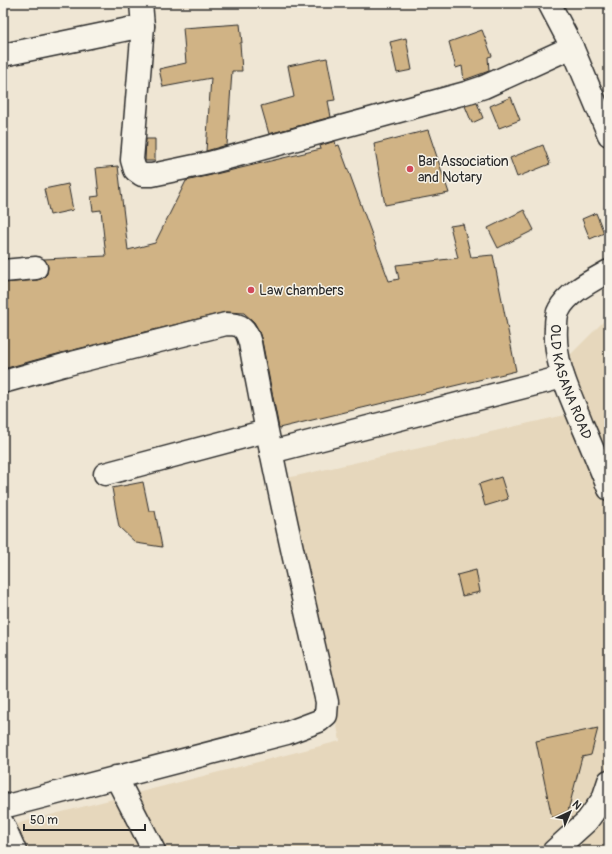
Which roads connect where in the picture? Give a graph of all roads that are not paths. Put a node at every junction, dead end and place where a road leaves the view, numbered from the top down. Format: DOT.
graph roads {
  1 [pos="141,3"];
  2 [pos="549,3"];
  3 [pos="143,26"];
  4 [pos="572,47"];
  5 [pos="3,55"];
  6 [pos="609,135"];
  7 [pos="36,268"];
  8 [pos="3,271"];
  9 [pos="609,271"];
  10 [pos="563,378"];
  11 [pos="3,382"];
  12 [pos="266,431"];
  13 [pos="271,452"];
  14 [pos="105,474"];
  15 [pos="609,489"];
  16 [pos="116,777"];
  17 [pos="607,792"];
  18 [pos="3,807"];
  19 [pos="3,824"];
  20 [pos="14,851"];
  21 [pos="154,851"];
  22 [pos="554,851"];
  1 -- 3 [label="street"];
  2 -- 4 [label="street"];
  3 -- 4 [label="street"];
  3 -- 5 [label="street"];
  4 -- 6 [label="street"];
  7 -- 8 [label="street"];
  9 -- 10 [label="street, OLD KASANA ROAD"];
  10 -- 13 [label="street"];
  10 -- 15 [label="street, OLD KASANA ROAD"];
  11 -- 12 [label="street"];
  12 -- 13 [label="street"];
  12 -- 14 [label="street"];
  13 -- 16 [label="street"];
  16 -- 18 [label="street"];
  16 -- 21 [label="street"];
  17 -- 22 [label="street"];
  19 -- 20 [label="street"];
}
